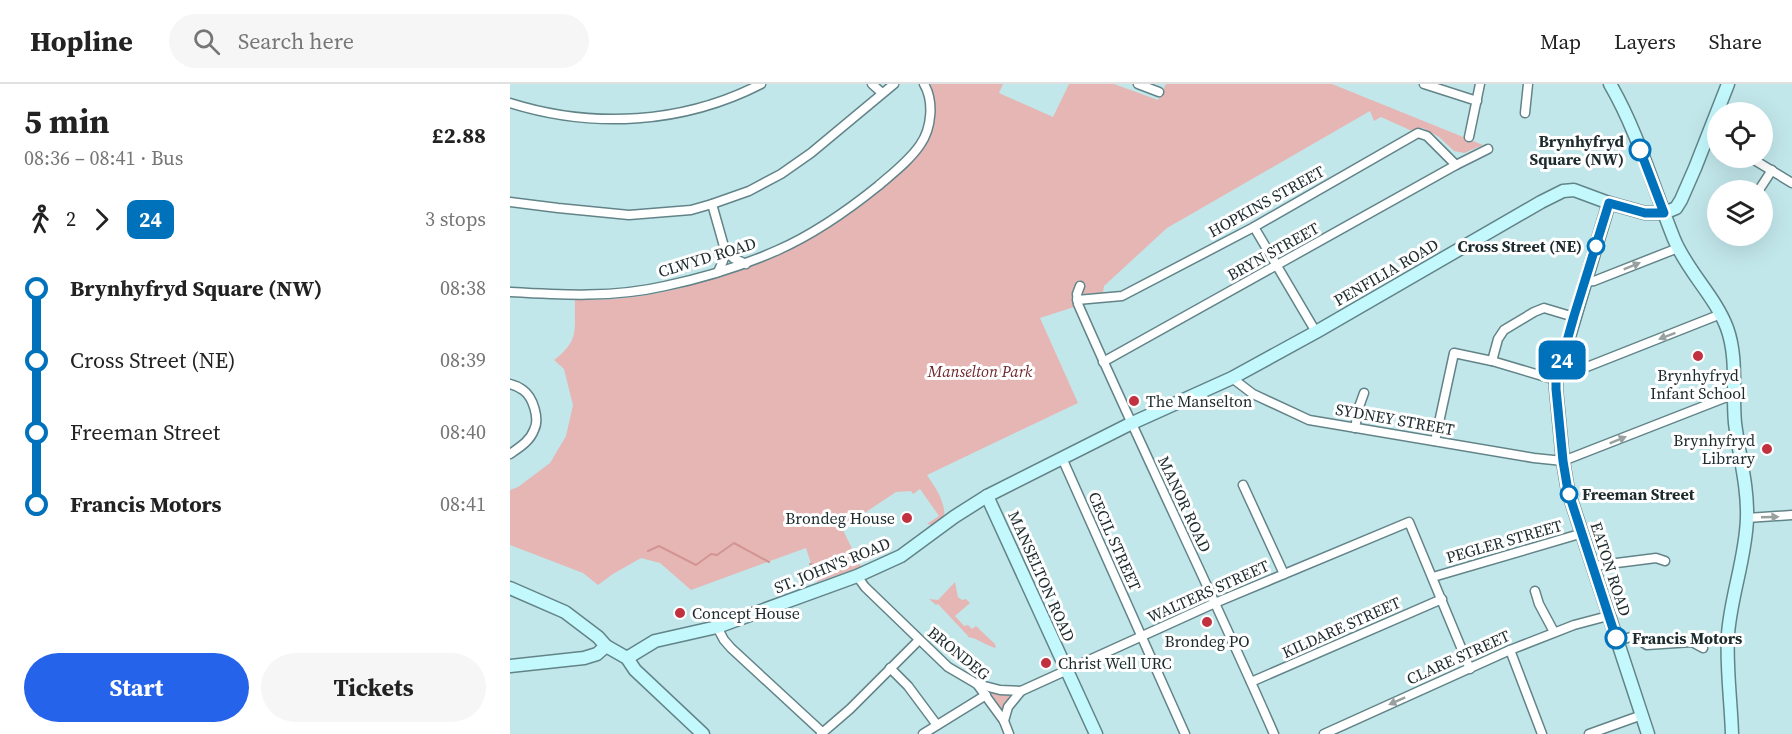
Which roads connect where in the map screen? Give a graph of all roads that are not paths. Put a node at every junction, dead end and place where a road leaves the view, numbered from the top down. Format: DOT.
graph roads {
  1 [pos="760,84"];
  2 [pos="872,84"];
  3 [pos="894,84"];
  4 [pos="924,84"];
  5 [pos="1138,84"];
  6 [pos="1424,84"];
  7 [pos="1480,84"];
  8 [pos="1528,84"];
  9 [pos="1610,84"];
  10 [pos="1728,84"];
  11 [pos="1159,92"];
  12 [pos="882,93"];
  13 [pos="1477,102"];
  14 [pos="1723,102"];
  15 [pos="510,103"];
  16 [pos="1525,113"];
  17 [pos="1469,137"];
  18 [pos="1707,147"];
  19 [pos="1488,149"];
  20 [pos="1456,165"];
  21 [pos="1768,168"];
  22 [pos="1772,170"];
  23 [pos="1766,180"];
  24 [pos="1792,183"];
  25 [pos="510,202"];
  26 [pos="1609,203"];
  27 [pos="712,204"];
  28 [pos="1664,213"];
  29 [pos="1254,227"];
  30 [pos="1678,248"];
  31 [pos="725,250"];
  32 [pos="746,264"];
  33 [pos="1277,266"];
  34 [pos="718,272"];
  35 [pos="1585,282"];
  36 [pos="1080,286"];
  37 [pos="510,292"];
  38 [pos="1077,300"];
  39 [pos="1721,314"];
  40 [pos="1574,316"];
  41 [pos="1316,332"];
  42 [pos="1492,361"];
  43 [pos="1103,362"];
  44 [pos="1557,376"];
  45 [pos="1232,378"];
  46 [pos="510,384"];
  47 [pos="1364,393"];
  48 [pos="1735,396"];
  49 [pos="1130,424"];
  50 [pos="1355,428"];
  51 [pos="1435,441"];
  52 [pos="510,454"];
  53 [pos="1062,458"];
  54 [pos="1563,461"];
  55 [pos="1244,485"];
  56 [pos="987,496"];
  57 [pos="1792,515"];
  58 [pos="1747,518"];
  59 [pos="1583,533"];
  60 [pos="1665,561"];
  61 [pos="1593,566"];
  62 [pos="1284,574"];
  63 [pos="857,576"];
  64 [pos="1433,577"];
  65 [pos="510,588"];
  66 [pos="1535,591"];
  67 [pos="1442,599"];
  68 [pos="1215,603"];
  69 [pos="1608,616"];
  70 [pos="717,627"];
  71 [pos="1554,632"];
  72 [pos="1142,638"];
  73 [pos="919,640"];
  74 [pos="1617,641"];
  75 [pos="606,646"];
  76 [pos="1703,648"];
  77 [pos="1510,650"];
  78 [pos="627,658"];
  79 [pos="510,666"];
  80 [pos="890,668"];
  81 [pos="1066,669"];
  82 [pos="1470,669"];
  83 [pos="1251,682"];
  84 [pos="977,684"];
  85 [pos="1021,691"];
  86 [pos="986,694"];
  87 [pos="1642,715"];
  88 [pos="1004,721"];
  89 [pos="938,724"];
  90 [pos="822,733"];
  91 [pos="703,734"];
  92 [pos="923,734"];
  93 [pos="1009,734"];
  94 [pos="1096,734"];
  95 [pos="1185,734"];
  96 [pos="1274,734"];
  97 [pos="1324,734"];
  98 [pos="1542,734"];
  99 [pos="1589,734"];
  100 [pos="1648,734"];
  101 [pos="1732,734"];
  1 -- 15 [label="street"];
  2 -- 12 [label="street"];
  3 -- 12 [label="street"];
  4 -- 32 [label="street, CLWYD ROAD"];
  5 -- 11 [label="street"];
  6 -- 13 [label="street"];
  7 -- 13 [label="street"];
  8 -- 16 [label="street"];
  9 -- 28 [label="street"];
  10 -- 14 [label="street"];
  12 -- 27 [label="street"];
  13 -- 17 [label="street"];
  18 -- 28 [label="street"];
  19 -- 20 [label="street, BRYN STREET"];
  20 -- 29 [label="street, HOPKINS STREET"];
  20 -- 33 [label="street, BRYN STREET"];
  21 -- 22 [label="street"];
  22 -- 23 [label="street"];
  22 -- 24 [label="street"];
  25 -- 27 [label="street"];
  26 -- 28 [label="street, PENFILIA ROAD"];
  26 -- 35 [label="street, EATON ROAD"];
  26 -- 41 [label="street, PENFILIA ROAD"];
  27 -- 31 [label="street"];
  28 -- 30 [label="street"];
  29 -- 33 [label="street"];
  29 -- 38 [label="street, HOPKINS STREET"];
  35 -- 30 [label="street, one-way"];
  30 -- 39 [label="street"];
  31 -- 32 [label="street"];
  31 -- 34 [label="street"];
  32 -- 34 [label="street, CLWYD ROAD"];
  33 -- 41 [label="street"];
  33 -- 43 [label="street, BRYN STREET"];
  34 -- 37 [label="street, CLWYD ROAD"];
  35 -- 40 [label="street, EATON ROAD"];
  36 -- 38 [label="street"];
  38 -- 43 [label="street, MANOR ROAD"];
  39 -- 44 [label="street, one-way"];
  39 -- 48 [label="street"];
  40 -- 42 [label="street"];
  40 -- 44 [label="street, EATON ROAD"];
  41 -- 45 [label="street, PENFILIA ROAD"];
  42 -- 44 [label="street"];
  42 -- 51 [label="street"];
  43 -- 49 [label="street, MANOR ROAD"];
  44 -- 54 [label="street, EATON ROAD"];
  45 -- 49 [label="street, PENFILIA ROAD"];
  45 -- 50 [label="street, SYDNEY STREET"];
  46 -- 52 [label="street"];
  47 -- 50 [label="street"];
  54 -- 48 [label="street, one-way"];
  48 -- 58 [label="street"];
  49 -- 53 [label="street, ST. JOHN'S ROAD"];
  49 -- 68 [label="street, MANOR ROAD"];
  50 -- 51 [label="street, SYDNEY STREET"];
  51 -- 54 [label="street, SYDNEY STREET"];
  53 -- 56 [label="street, ST. JOHN'S ROAD"];
  53 -- 72 [label="street, CECIL STREET"];
  54 -- 59 [label="street, EATON ROAD"];
  55 -- 62 [label="street"];
  56 -- 63 [label="street, ST. JOHN'S ROAD"];
  56 -- 81 [label="street, MANSELTON ROAD"];
  58 -- 57 [label="street, one-way"];
  58 -- 101 [label="street"];
  59 -- 61 [label="street, EATON ROAD"];
  59 -- 64 [label="street, PEGLER STREET"];
  60 -- 61 [label="street"];
  61 -- 69 [label="street, EATON ROAD"];
  62 -- 64 [label="street, WALTERS STREET"];
  62 -- 68 [label="street, WALTERS STREET"];
  63 -- 70 [label="street, ST. JOHN'S ROAD"];
  63 -- 73 [label="street, BRONDEG"];
  64 -- 67 [label="street"];
  65 -- 75 [label="street"];
  66 -- 71 [label="street"];
  67 -- 82 [label="street"];
  67 -- 83 [label="street, KILDARE STREET"];
  68 -- 72 [label="street, WALTERS STREET"];
  68 -- 83 [label="street, MANOR ROAD"];
  69 -- 71 [label="street, CLARE STREET"];
  69 -- 74 [label="street, EATON ROAD"];
  70 -- 78 [label="street, ST. JOHN'S ROAD"];
  70 -- 90 [label="street"];
  71 -- 77 [label="street, CLARE STREET"];
  72 -- 81 [label="street, WALTERS STREET"];
  72 -- 95 [label="street, CECIL STREET"];
  73 -- 80 [label="street"];
  73 -- 84 [label="street, BRONDEG"];
  74 -- 76 [label="street"];
  74 -- 87 [label="street, EATON ROAD"];
  75 -- 78 [label="street"];
  75 -- 79 [label="street"];
  77 -- 82 [label="street, CLARE STREET"];
  77 -- 98 [label="street"];
  78 -- 91 [label="street"];
  80 -- 89 [label="street"];
  80 -- 90 [label="street"];
  81 -- 85 [label="street, WALTERS STREET"];
  81 -- 94 [label="street, MANSELTON ROAD"];
  82 -- 97 [label="street, CLARE STREET, one-way"];
  83 -- 96 [label="street, MANOR ROAD"];
  84 -- 85 [label="street"];
  84 -- 86 [label="street, BRONDEG"];
  85 -- 88 [label="street"];
  86 -- 88 [label="street, BRONDEG"];
  86 -- 89 [label="street"];
  87 -- 99 [label="street"];
  87 -- 100 [label="street, EATON ROAD"];
  88 -- 93 [label="street, BRONDEG"];
  89 -- 92 [label="street"];
}
